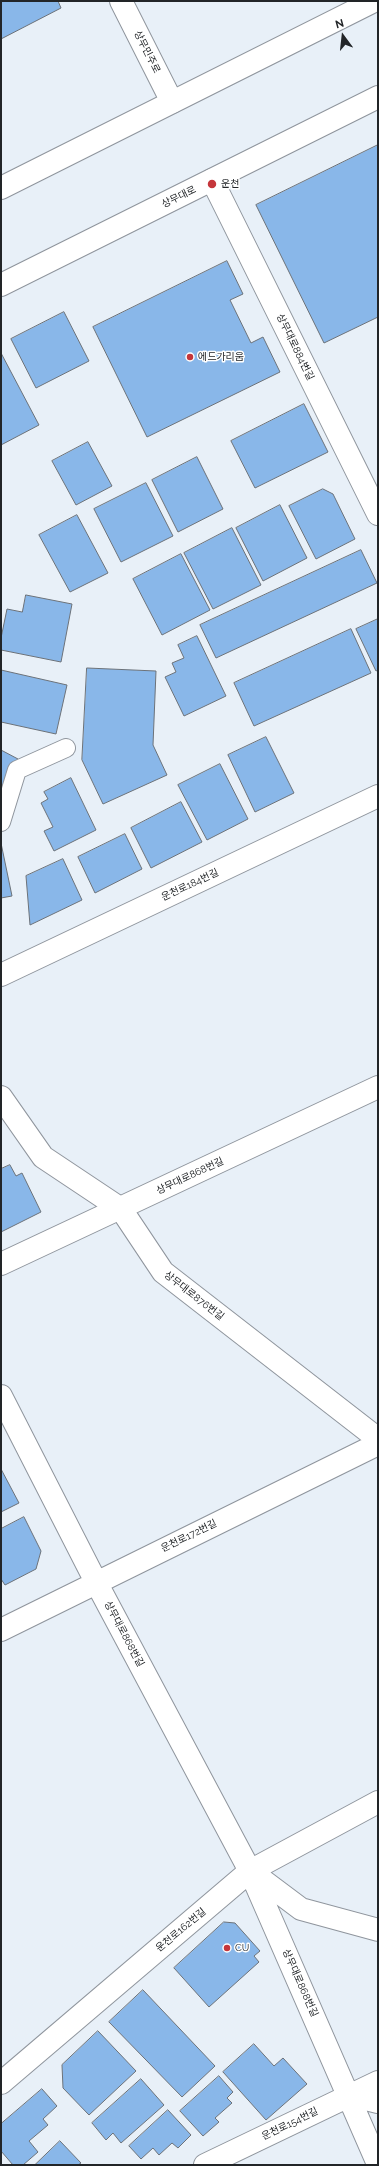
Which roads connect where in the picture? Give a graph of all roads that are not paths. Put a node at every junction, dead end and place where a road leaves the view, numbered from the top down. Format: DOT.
graph roads {
  1 [pos="121,1"];
  2 [pos="374,1"];
  3 [pos="378,98"];
  4 [pos="172,102"];
  5 [pos="212,180"];
  6 [pos="1,188"];
  7 [pos="1,285"];
  8 [pos="369,475"];
  9 [pos="378,514"];
  10 [pos="66,748"];
  11 [pos="378,796"];
  12 [pos="1,822"];
  13 [pos="1,975"];
  14 [pos="378,1087"];
  15 [pos="1,1098"];
  16 [pos="121,1209"];
  17 [pos="1,1264"];
  18 [pos="1,1396"];
  19 [pos="378,1439"];
  20 [pos="378,1444"];
  21 [pos="96,1582"];
  22 [pos="1,1630"];
  23 [pos="378,1802"];
  24 [pos="250,1871"];
  25 [pos="378,1930"];
  26 [pos="378,2082"];
  27 [pos="1,2083"];
  28 [pos="350,2095"];
  29 [pos="378,2102"];
  30 [pos="378,2164"];
  31 [pos="205,2165"];
  1 -- 4 [label="street, 상무민주로"];
  2 -- 4 [label="street"];
  3 -- 5 [label="street, 상무대로"];
  4 -- 6 [label="street"];
  5 -- 7 [label="street, 상무대로"];
  5 -- 8 [label="street, 상무대로884번길"];
  8 -- 9 [label="street, 상무대로884번길"];
  10 -- 12 [label="lane"];
  11 -- 13 [label="street, 운천로184번길"];
  14 -- 16 [label="street, 상무대로868번길"];
  15 -- 16 [label="street, 상무대로876번길"];
  16 -- 17 [label="street, 상무대로868번길"];
  16 -- 19 [label="street, 상무대로876번길"];
  18 -- 21 [label="street, 상무대로868번길"];
  20 -- 21 [label="street, 운천로172번길"];
  21 -- 22 [label="street, 운천로172번길"];
  21 -- 24 [label="street, 상무대로868번길"];
  23 -- 24 [label="street, 운천로162번길"];
  24 -- 25 [label="street, 상무대로868번길"];
  24 -- 27 [label="street, 운천로162번길"];
  24 -- 28 [label="street, 상무대로868번길"];
  26 -- 28 [label="street"];
  28 -- 29 [label="street"];
  28 -- 30 [label="street, 상무대로868번길"];
  28 -- 31 [label="street, 운천로154번길"];
}
